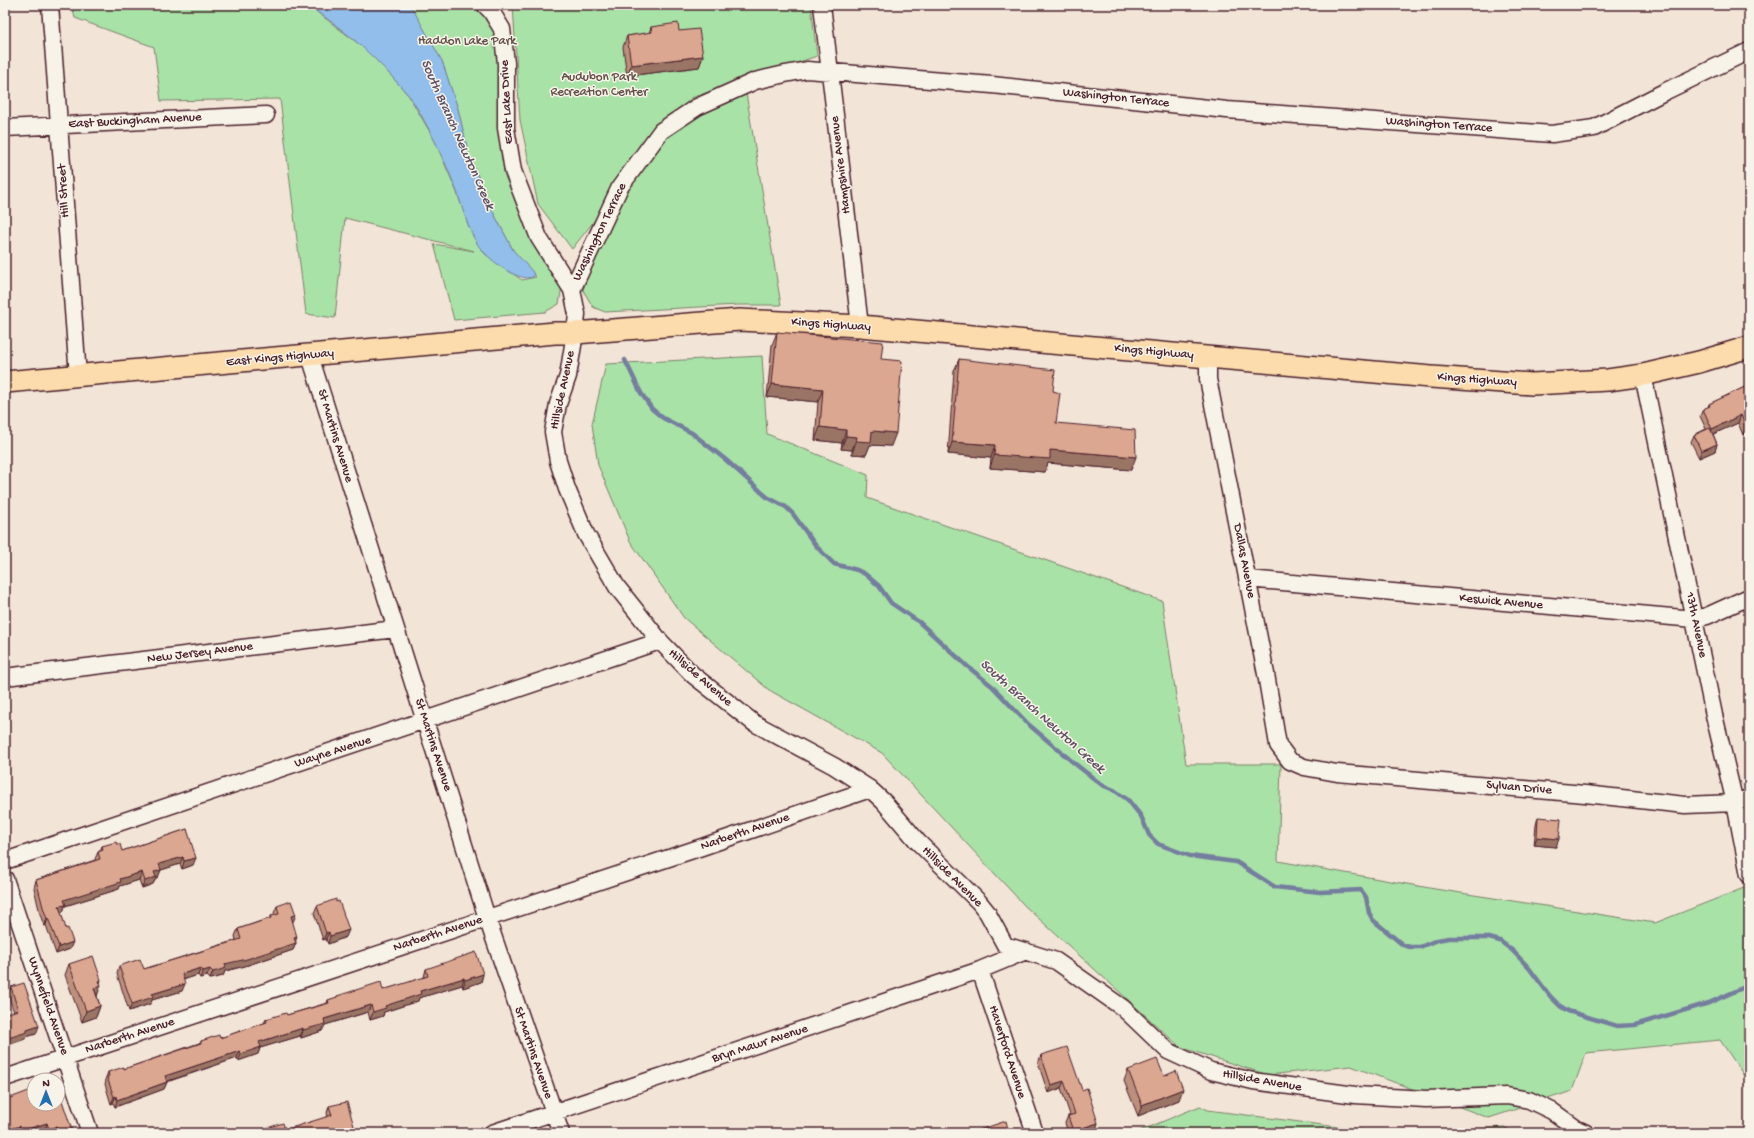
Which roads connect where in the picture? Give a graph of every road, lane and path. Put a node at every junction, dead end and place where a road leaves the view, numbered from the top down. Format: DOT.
graph roads {
  1 [pos="50,5"];
  2 [pos="485,5"];
  3 [pos="822,5"];
  4 [pos="1749,51"];
  5 [pos="830,72"];
  6 [pos="266,115"];
  7 [pos="59,125"];
  8 [pos="5,128"];
  9 [pos="572,290"];
  10 [pos="860,326"];
  11 [pos="565,332"];
  12 [pos="1749,346"];
  13 [pos="310,356"];
  14 [pos="1208,356"];
  15 [pos="78,376"];
  16 [pos="1643,376"];
  17 [pos="5,382"];
  18 [pos="1248,579"];
  19 [pos="1749,597"];
  20 [pos="1694,619"];
  21 [pos="395,629"];
  22 [pos="660,642"];
  23 [pos="5,677"];
  24 [pos="426,721"];
  25 [pos="1290,761"];
  26 [pos="870,789"];
  27 [pos="1742,800"];
  28 [pos="5,861"];
  29 [pos="1749,875"];
  30 [pos="5,879"];
  31 [pos="487,918"];
  32 [pos="1026,951"];
  33 [pos="980,970"];
  34 [pos="66,1057"];
  35 [pos="5,1078"];
  36 [pos="554,1112"];
  37 [pos="90,1133"];
  38 [pos="492,1133"];
  39 [pos="561,1133"];
  40 [pos="1034,1133"];
  41 [pos="1586,1133"];
  1 -- 7 [label="street, Hill Street"];
  2 -- 9 [label="street, East Lake Drive"];
  3 -- 5 [label="street, Hampshire Avenue"];
  4 -- 5 [label="street, Washington Terrace"];
  5 -- 9 [label="street, Washington Terrace"];
  5 -- 10 [label="street, Hampshire Avenue"];
  6 -- 7 [label="street, East Buckingham Avenue"];
  7 -- 8 [label="street, East Buckingham Avenue"];
  7 -- 15 [label="street, Hill Street"];
  9 -- 11 [label="street, East Lake Drive"];
  10 -- 11 [label="main road, Kings Highway"];
  10 -- 14 [label="main road, Kings Highway"];
  11 -- 13 [label="main road, East Kings Highway"];
  11 -- 22 [label="street, Hillside Avenue"];
  12 -- 16 [label="main road, Kings Highway"];
  13 -- 15 [label="main road, East Kings Highway"];
  13 -- 21 [label="street, St Martins Avenue"];
  14 -- 16 [label="main road, Kings Highway"];
  14 -- 18 [label="street, Dallas Avenue"];
  15 -- 17 [label="main road, East Kings Highway"];
  16 -- 20 [label="street, 13th Avenue"];
  18 -- 20 [label="street, Keswick Avenue"];
  18 -- 25 [label="street, Dallas Avenue"];
  19 -- 20 [label="street, Keswick Avenue"];
  20 -- 27 [label="street, 13th Avenue"];
  21 -- 23 [label="street, New Jersey Avenue"];
  21 -- 24 [label="street, St Martins Avenue"];
  22 -- 24 [label="street, Wayne Avenue"];
  22 -- 26 [label="street, Hillside Avenue"];
  24 -- 28 [label="street, Wayne Avenue"];
  24 -- 31 [label="street, St Martins Avenue"];
  25 -- 27 [label="street, Sylvan Drive"];
  26 -- 31 [label="street, Narberth Avenue"];
  26 -- 32 [label="street, Hillside Avenue"];
  27 -- 29 [label="street, 13th Avenue"];
  30 -- 34 [label="street, Wynnefield Avenue"];
  31 -- 34 [label="street, Narberth Avenue"];
  31 -- 36 [label="street, St Martins Avenue"];
  32 -- 33 [label="street, Bryn Mawr Avenue"];
  32 -- 41 [label="street, Hillside Avenue"];
  33 -- 36 [label="street, Bryn Mawr Avenue"];
  33 -- 40 [label="street, Haverford Avenue"];
  34 -- 35 [label="street, Narberth Avenue"];
  34 -- 37 [label="street, Wynnefield Avenue"];
  36 -- 38 [label="street, Bryn Mawr Avenue"];
  36 -- 39 [label="street, St Martins Avenue"];
}
